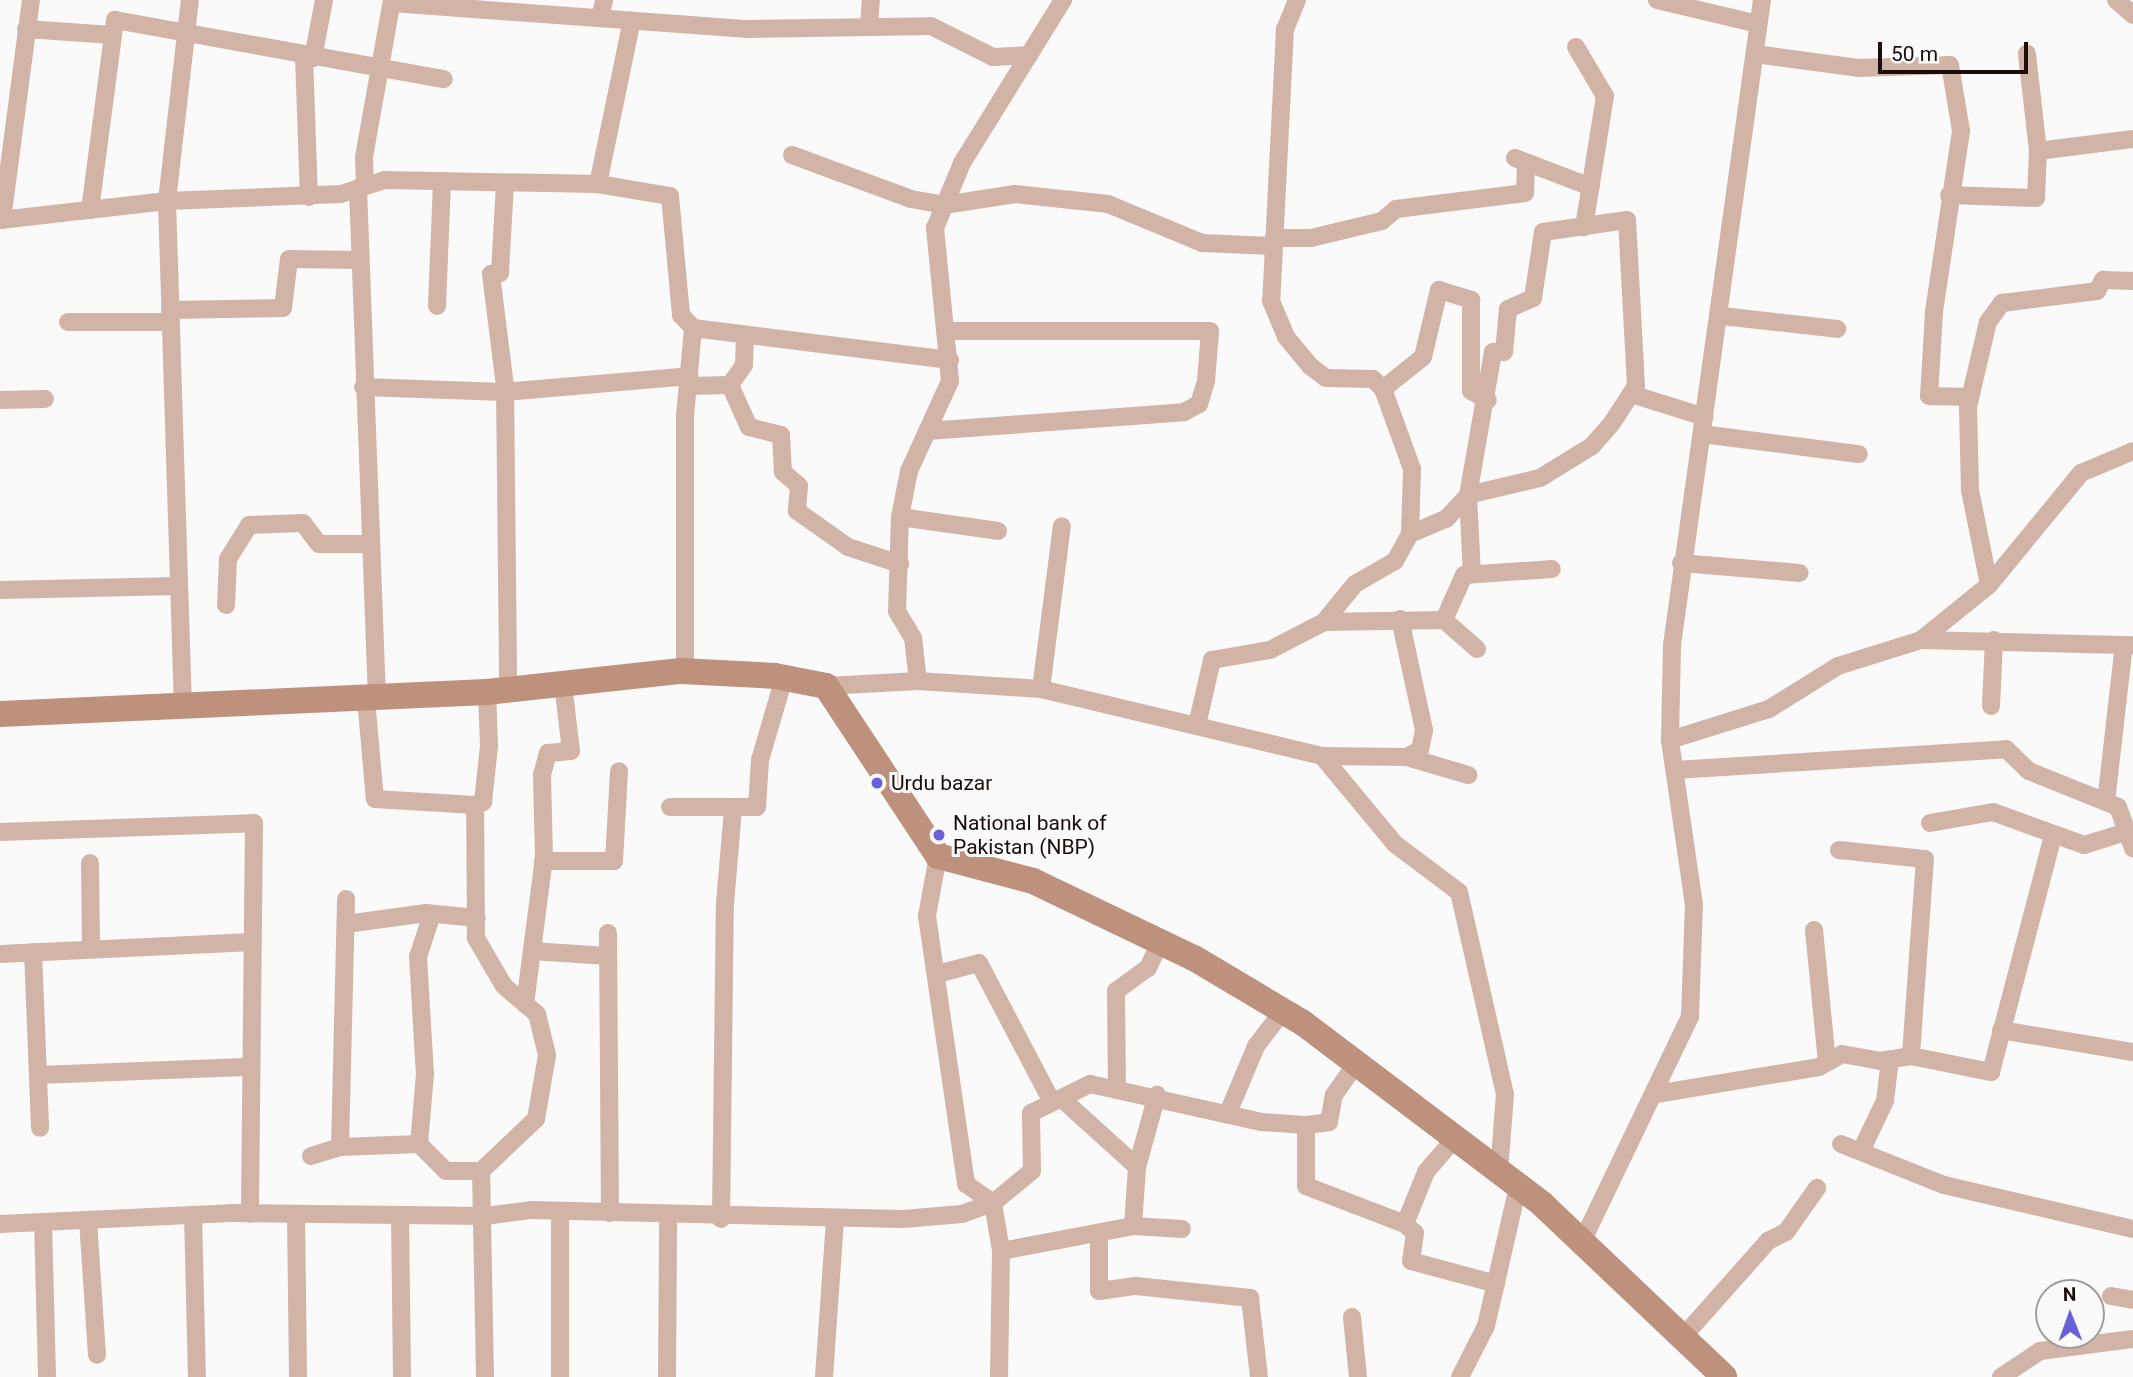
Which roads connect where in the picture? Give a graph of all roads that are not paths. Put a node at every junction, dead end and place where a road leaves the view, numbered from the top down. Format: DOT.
graph roads {
  1 [pos="30,0"];
  2 [pos="190,0"];
  3 [pos="324,0"];
  4 [pos="871,0"];
  5 [pos="1063,0"];
  6 [pos="1297,0"];
  7 [pos="1657,0"];
  8 [pos="1762,0"];
  9 [pos="2116,0"];
  10 [pos="392,2"];
  11 [pos="602,9"];
  12 [pos="2133,15"];
  13 [pos="632,20"];
  14 [pos="1758,24"];
  15 [pos="869,26"];
  16 [pos="26,29"];
  17 [pos="186,32"];
  18 [pos="113,35"];
  19 [pos="1576,47"];
  20 [pos="1755,54"];
  21 [pos="2026,54"];
  22 [pos="1029,55"];
  23 [pos="309,57"];
  24 [pos="380,69"];
  25 [pos="444,79"];
  26 [pos="2133,139"];
  27 [pos="2038,151"];
  28 [pos="792,155"];
  29 [pos="442,181"];
  30 [pos="505,183"];
  31 [pos="598,184"];
  32 [pos="362,187"];
  33 [pos="1591,187"];
  34 [pos="1949,195"];
  35 [pos="309,197"];
  36 [pos="167,201"];
  37 [pos="944,205"];
  38 [pos="90,210"];
  39 [pos="1,220"];
  40 [pos="1584,227"];
  41 [pos="1274,242"];
  42 [pos="360,260"];
  43 [pos="2133,281"];
  44 [pos="437,306"];
  45 [pos="170,316"];
  46 [pos="1722,316"];
  47 [pos="68,322"];
  48 [pos="693,328"];
  49 [pos="1837,329"];
  50 [pos="946,331"];
  51 [pos="746,336"];
  52 [pos="950,360"];
  53 [pos="689,381"];
  54 [pos="730,385"];
  55 [pos="363,387"];
  56 [pos="1383,388"];
  57 [pos="504,392"];
  58 [pos="1631,394"];
  59 [pos="1970,397"];
  60 [pos="45,399"];
  61 [pos="0,400"];
  62 [pos="1488,400"];
  63 [pos="1704,425"];
  64 [pos="928,431"];
  65 [pos="2133,451"];
  66 [pos="1858,454"];
  67 [pos="1468,495"];
  68 [pos="900,517"];
  69 [pos="1062,526"];
  70 [pos="998,531"];
  71 [pos="1410,534"];
  72 [pos="370,544"];
  73 [pos="1681,563"];
  74 [pos="900,564"];
  75 [pos="1552,569"];
  76 [pos="1800,573"];
  77 [pos="1472,574"];
  78 [pos="1989,584"];
  79 [pos="178,586"];
  80 [pos="0,590"];
  81 [pos="226,605"];
  82 [pos="1399,619"];
  83 [pos="1444,620"];
  84 [pos="1324,622"];
  85 [pos="1921,640"];
  86 [pos="1994,640"];
  87 [pos="2129,645"];
  88 [pos="1477,649"];
  89 [pos="685,671"];
  90 [pos="784,678"];
  91 [pos="918,681"];
  92 [pos="563,684"];
  93 [pos="826,686"];
  94 [pos="1041,689"];
  95 [pos="497,691"];
  96 [pos="371,699"];
  97 [pos="1991,706"];
  98 [pos="183,708"];
  99 [pos="0,714"];
  100 [pos="1197,725"];
  101 [pos="1670,740"];
  102 [pos="1322,756"];
  103 [pos="1407,757"];
  104 [pos="1675,770"];
  105 [pos="619,771"];
  106 [pos="1468,775"];
  107 [pos="2106,803"];
  108 [pos="475,805"];
  109 [pos="670,807"];
  110 [pos="733,808"];
  111 [pos="1930,823"];
  112 [pos="0,832"];
  113 [pos="2053,835"];
  114 [pos="2130,840"];
  115 [pos="1839,850"];
  116 [pos="938,856"];
  117 [pos="543,861"];
  118 [pos="90,863"];
  119 [pos="346,899"];
  120 [pos="432,914"];
  121 [pos="477,918"];
  122 [pos="346,924"];
  123 [pos="1814,930"];
  124 [pos="608,933"];
  125 [pos="253,942"];
  126 [pos="1160,942"];
  127 [pos="91,949"];
  128 [pos="532,951"];
  129 [pos="33,952"];
  130 [pos="0,954"];
  131 [pos="608,956"];
  132 [pos="937,974"];
  133 [pos="525,1004"];
  134 [pos="1283,1011"];
  135 [pos="2001,1030"];
  136 [pos="2133,1052"];
  137 [pos="1910,1056"];
  138 [pos="1890,1059"];
  139 [pos="1827,1062"];
  140 [pos="1356,1064"];
  141 [pos="251,1066"];
  142 [pos="38,1075"];
  143 [pos="1117,1088"];
  144 [pos="1656,1094"];
  145 [pos="1157,1095"];
  146 [pos="1057,1100"];
  147 [pos="1228,1113"];
  148 [pos="1306,1125"];
  149 [pos="40,1128"];
  150 [pos="1455,1138"];
  151 [pos="419,1144"];
  152 [pos="1841,1144"];
  153 [pos="340,1147"];
  154 [pos="1861,1151"];
  155 [pos="311,1156"];
  156 [pos="1137,1167"];
  157 [pos="481,1171"];
  158 [pos="1509,1179"];
  159 [pos="1817,1188"];
  160 [pos="993,1203"];
  161 [pos="559,1211"];
  162 [pos="250,1213"];
  163 [pos="610,1213"];
  164 [pos="296,1214"];
  165 [pos="193,1215"];
  166 [pos="400,1216"];
  167 [pos="485,1216"];
  168 [pos="668,1216"];
  169 [pos="721,1219"];
  170 [pos="835,1219"];
  171 [pos="88,1220"];
  172 [pos="43,1223"];
  173 [pos="0,1224"];
  174 [pos="1405,1224"];
  175 [pos="1133,1226"];
  176 [pos="1182,1229"];
  177 [pos="2133,1229"];
  178 [pos="1099,1233"];
  179 [pos="1581,1244"];
  180 [pos="1001,1251"];
  181 [pos="1496,1284"];
  182 [pos="2110,1296"];
  183 [pos="2133,1300"];
  184 [pos="1352,1317"];
  185 [pos="1682,1338"];
  186 [pos="2133,1339"];
  187 [pos="97,1355"];
  188 [pos="47,1377"];
  189 [pos="197,1377"];
  190 [pos="298,1377"];
  191 [pos="402,1377"];
  192 [pos="485,1377"];
  193 [pos="560,1377"];
  194 [pos="667,1377"];
  195 [pos="824,1377"];
  196 [pos="999,1377"];
  197 [pos="1259,1377"];
  198 [pos="1358,1377"];
  199 [pos="1460,1377"];
  200 [pos="1724,1377"];
  201 [pos="2001,1377"];
  1 -- 16 [label="street"];
  2 -- 17 [label="street"];
  3 -- 23 [label="street"];
  4 -- 15 [label="street"];
  5 -- 22 [label="street"];
  6 -- 41 [label="street"];
  7 -- 14 [label="street"];
  8 -- 14 [label="street"];
  9 -- 12 [label="street"];
  10 -- 11 [label="street"];
  10 -- 24 [label="street"];
  11 -- 13 [label="street"];
  13 -- 15 [label="street"];
  13 -- 31 [label="street"];
  14 -- 20 [label="street"];
  15 -- 22 [label="street"];
  16 -- 18 [label="street"];
  16 -- 39 [label="street"];
  17 -- 18 [label="street"];
  17 -- 23 [label="street"];
  17 -- 36 [label="street"];
  18 -- 38 [label="street"];
  19 -- 33 [label="street"];
  20 -- 34 [label="street"];
  20 -- 46 [label="street"];
  21 -- 27 [label="street"];
  22 -- 37 [label="street"];
  23 -- 24 [label="street"];
  23 -- 35 [label="street"];
  24 -- 25 [label="street"];
  24 -- 32 [label="street"];
  26 -- 27 [label="street"];
  27 -- 34 [label="street"];
  28 -- 37 [label="street"];
  29 -- 30 [label="street"];
  29 -- 32 [label="street"];
  29 -- 44 [label="street"];
  30 -- 31 [label="street"];
  30 -- 57 [label="street"];
  31 -- 48 [label="street"];
  32 -- 35 [label="street"];
  32 -- 42 [label="street"];
  33 -- 40 [label="street"];
  33 -- 41 [label="street"];
  34 -- 59 [label="street"];
  35 -- 36 [label="street"];
  36 -- 38 [label="street"];
  36 -- 45 [label="street"];
  37 -- 41 [label="street"];
  37 -- 50 [label="street"];
  38 -- 39 [label="street"];
  40 -- 58 [label="street"];
  40 -- 62 [label="street"];
  41 -- 56 [label="street"];
  42 -- 45 [label="street"];
  42 -- 55 [label="street"];
  43 -- 59 [label="street"];
  45 -- 47 [label="street"];
  45 -- 79 [label="street"];
  46 -- 49 [label="street"];
  46 -- 63 [label="street"];
  48 -- 51 [label="street"];
  48 -- 53 [label="street"];
  50 -- 52 [label="street"];
  50 -- 64 [label="street"];
  51 -- 52 [label="street"];
  51 -- 54 [label="street"];
  52 -- 64 [label="street"];
  53 -- 54 [label="street"];
  53 -- 57 [label="street"];
  53 -- 89 [label="street"];
  54 -- 74 [label="street"];
  55 -- 57 [label="street"];
  55 -- 72 [label="street"];
  56 -- 62 [label="street"];
  56 -- 71 [label="street"];
  57 -- 95 [label="street"];
  58 -- 63 [label="street"];
  58 -- 67 [label="street"];
  59 -- 78 [label="street"];
  60 -- 61 [label="street"];
  62 -- 67 [label="street"];
  63 -- 66 [label="street"];
  63 -- 73 [label="street"];
  64 -- 68 [label="street"];
  65 -- 78 [label="street"];
  67 -- 71 [label="street"];
  67 -- 77 [label="street"];
  68 -- 70 [label="street"];
  68 -- 74 [label="street"];
  69 -- 94 [label="street"];
  71 -- 84 [label="street"];
  72 -- 81 [label="street"];
  72 -- 96 [label="street"];
  73 -- 76 [label="street"];
  73 -- 101 [label="street"];
  74 -- 91 [label="street"];
  75 -- 77 [label="street"];
  77 -- 83 [label="street"];
  78 -- 85 [label="street"];
  79 -- 80 [label="street"];
  79 -- 98 [label="street"];
  82 -- 83 [label="street"];
  82 -- 84 [label="street"];
  82 -- 103 [label="street"];
  83 -- 88 [label="street"];
  84 -- 100 [label="street"];
  85 -- 86 [label="street"];
  85 -- 101 [label="street"];
  86 -- 87 [label="street"];
  86 -- 97 [label="street"];
  87 -- 107 [label="street"];
  89 -- 90 [label="main road"];
  89 -- 92 [label="main road"];
  90 -- 93 [label="main road"];
  90 -- 110 [label="street"];
  91 -- 93 [label="street"];
  91 -- 94 [label="street"];
  92 -- 95 [label="main road"];
  92 -- 117 [label="street"];
  93 -- 116 [label="main road"];
  94 -- 100 [label="street"];
  95 -- 96 [label="main road"];
  95 -- 108 [label="street"];
  96 -- 98 [label="main road"];
  96 -- 108 [label="street"];
  98 -- 99 [label="main road"];
  100 -- 102 [label="street"];
  101 -- 104 [label="street"];
  102 -- 103 [label="street"];
  102 -- 158 [label="street"];
  103 -- 106 [label="street"];
  104 -- 107 [label="street"];
  104 -- 144 [label="street"];
  105 -- 117 [label="street"];
  107 -- 114 [label="street"];
  108 -- 121 [label="street"];
  109 -- 110 [label="street"];
  110 -- 169 [label="street"];
  111 -- 113 [label="street"];
  112 -- 125 [label="street"];
  113 -- 114 [label="street"];
  113 -- 135 [label="street"];
  115 -- 137 [label="street"];
  116 -- 126 [label="main road"];
  116 -- 132 [label="street"];
  117 -- 128 [label="street"];
  118 -- 127 [label="street"];
  119 -- 122 [label="street"];
  120 -- 121 [label="street"];
  120 -- 122 [label="street"];
  120 -- 151 [label="street"];
  121 -- 133 [label="street"];
  122 -- 153 [label="street"];
  123 -- 139 [label="street"];
  124 -- 131 [label="street"];
  125 -- 127 [label="street"];
  125 -- 141 [label="street"];
  126 -- 134 [label="main road"];
  126 -- 143 [label="street"];
  127 -- 129 [label="street"];
  128 -- 131 [label="street"];
  128 -- 133 [label="street"];
  129 -- 130 [label="street"];
  129 -- 142 [label="street"];
  131 -- 163 [label="street"];
  132 -- 146 [label="street"];
  132 -- 160 [label="street"];
  133 -- 157 [label="street"];
  134 -- 140 [label="main road"];
  134 -- 147 [label="street"];
  135 -- 136 [label="street"];
  135 -- 137 [label="street"];
  137 -- 138 [label="street"];
  138 -- 139 [label="street"];
  138 -- 154 [label="street"];
  139 -- 144 [label="street"];
  140 -- 148 [label="street"];
  140 -- 150 [label="main road"];
  141 -- 142 [label="street"];
  141 -- 162 [label="street"];
  142 -- 149 [label="street"];
  143 -- 145 [label="street"];
  143 -- 146 [label="street"];
  144 -- 179 [label="street"];
  145 -- 147 [label="street"];
  145 -- 156 [label="street"];
  146 -- 156 [label="street"];
  146 -- 160 [label="street"];
  147 -- 148 [label="street"];
  148 -- 174 [label="street"];
  150 -- 158 [label="main road"];
  150 -- 174 [label="street"];
  151 -- 153 [label="street"];
  151 -- 157 [label="street"];
  152 -- 154 [label="street"];
  153 -- 155 [label="street"];
  154 -- 177 [label="street"];
  156 -- 175 [label="street"];
  157 -- 167 [label="street"];
  158 -- 179 [label="main road"];
  158 -- 181 [label="street"];
  159 -- 185 [label="street"];
  160 -- 170 [label="street"];
  160 -- 180 [label="street"];
  161 -- 163 [label="street"];
  161 -- 167 [label="street"];
  161 -- 193 [label="street"];
  162 -- 164 [label="street"];
  162 -- 165 [label="street"];
  163 -- 168 [label="street"];
  164 -- 166 [label="street"];
  164 -- 190 [label="street"];
  165 -- 171 [label="street"];
  165 -- 189 [label="street"];
  166 -- 167 [label="street"];
  166 -- 191 [label="street"];
  167 -- 192 [label="street"];
  168 -- 169 [label="street"];
  168 -- 194 [label="street"];
  169 -- 170 [label="street"];
  170 -- 195 [label="street"];
  171 -- 172 [label="street"];
  171 -- 187 [label="street"];
  172 -- 173 [label="street"];
  172 -- 188 [label="street"];
  174 -- 181 [label="street"];
  175 -- 176 [label="street"];
  175 -- 178 [label="street"];
  178 -- 180 [label="street"];
  178 -- 197 [label="street"];
  179 -- 185 [label="main road"];
  180 -- 196 [label="street"];
  181 -- 199 [label="street"];
  182 -- 183 [label="street"];
  184 -- 198 [label="street"];
  185 -- 200 [label="main road"];
  186 -- 201 [label="street"];
}
